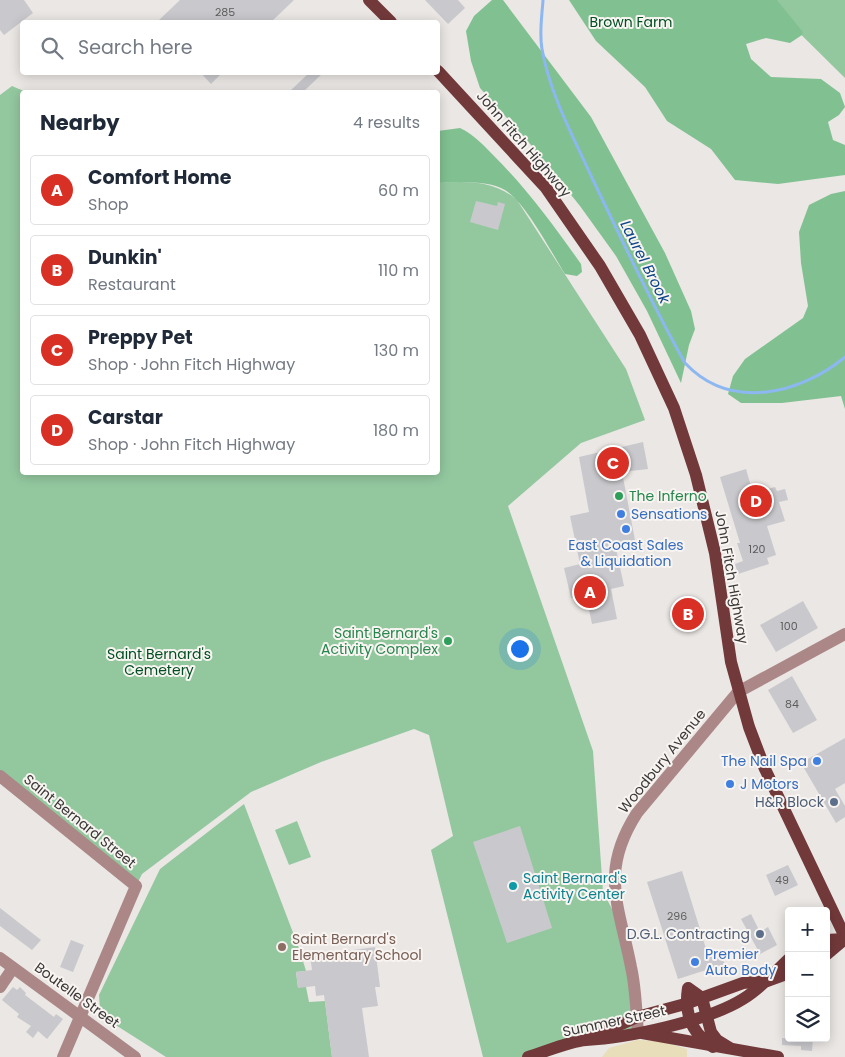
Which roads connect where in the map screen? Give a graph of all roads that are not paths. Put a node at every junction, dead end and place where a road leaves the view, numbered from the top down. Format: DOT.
graph roads {
  1 [pos="369,0"];
  2 [pos="389,20"];
  3 [pos="440,73"];
  4 [pos="844,638"];
  5 [pos="738,692"];
  6 [pos="0,776"];
  7 [pos="845,939"];
  8 [pos="830,940"];
  9 [pos="830,952"];
  10 [pos="0,958"];
  11 [pos="785,963"];
  12 [pos="13,968"];
  13 [pos="785,974"];
  14 [pos="767,981"];
  15 [pos="0,987"];
  16 [pos="702,998"];
  17 [pos="686,1004"];
  18 [pos="80,1016"];
  19 [pos="706,1016"];
  20 [pos="637,1017"];
  21 [pos="690,1020"];
  22 [pos="638,1032"];
  23 [pos="586,1040"];
  24 [pos="713,1047"];
  25 [pos="730,1048"];
  26 [pos="64,1057"];
  27 [pos="135,1057"];
  28 [pos="528,1057"];
  29 [pos="778,1057"];
  1 -- 2 [label="main road"];
  3 -- 5 [label="main road, John Fitch Highway"];
  4 -- 5 [label="street, Woodbury Avenue"];
  5 -- 7 [label="main road, John Fitch Highway"];
  5 -- 20 [label="street, Woodbury Avenue"];
  6 -- 18 [label="street, Saint Bernard Street"];
  7 -- 8 [label="main road"];
  7 -- 9 [label="main road"];
  10 -- 12 [label="street, Boutelle Street"];
  11 -- 14 [label="main road"];
  12 -- 15 [label="street"];
  12 -- 18 [label="street, Boutelle Street"];
  13 -- 14 [label="main road"];
  14 -- 16 [label="main road"];
  14 -- 19 [label="main road, Summer Street"];
  16 -- 17 [label="main road"];
  16 -- 19 [label="main road"];
  17 -- 20 [label="main road"];
  17 -- 21 [label="main road"];
  18 -- 26 [label="street, Saint Bernard Street"];
  18 -- 27 [label="street, Boutelle Street"];
  19 -- 21 [label="main road, Summer Street"];
  19 -- 25 [label="main road"];
  20 -- 22 [label="street, Woodbury Avenue"];
  20 -- 23 [label="main road"];
  21 -- 22 [label="main road, Summer Street"];
  21 -- 24 [label="main road"];
  22 -- 23 [label="main road, Summer Street"];
  22 -- 24 [label="main road"];
  23 -- 28 [label="main road, Summer Street"];
  24 -- 25 [label="main road"];
  25 -- 29 [label="main road"];
}
